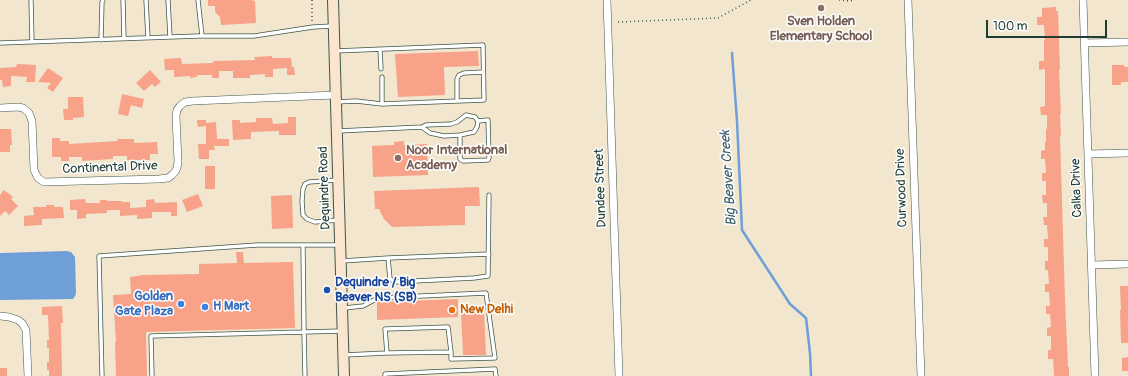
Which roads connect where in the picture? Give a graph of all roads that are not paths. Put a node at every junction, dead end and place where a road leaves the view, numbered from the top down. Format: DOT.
graph roads {
  1 [pos="31,0"];
  2 [pos="103,0"];
  3 [pos="123,0"];
  4 [pos="146,0"];
  5 [pos="168,0"];
  6 [pos="198,0"];
  7 [pos="333,0"];
  8 [pos="607,0"];
  9 [pos="908,0"];
  10 [pos="1083,0"];
  11 [pos="333,26"];
  12 [pos="202,36"];
  13 [pos="170,37"];
  14 [pos="148,38"];
  15 [pos="124,39"];
  16 [pos="101,40"];
  17 [pos="32,42"];
  18 [pos="1128,42"];
  19 [pos="0,43"];
  20 [pos="1085,43"];
  21 [pos="380,49"];
  22 [pos="334,51"];
  23 [pos="381,69"];
  24 [pos="483,72"];
  25 [pos="382,76"];
  26 [pos="336,98"];
  27 [pos="457,101"];
  28 [pos="382,104"];
  29 [pos="0,108"];
  30 [pos="478,121"];
  31 [pos="422,127"];
  32 [pos="336,131"];
  33 [pos="460,135"];
  34 [pos="1128,153"];
  35 [pos="1088,154"];
  36 [pos="338,180"];
  37 [pos="489,195"];
  38 [pos="339,220"];
  39 [pos="340,245"];
  40 [pos="303,246"];
  41 [pos="489,254"];
  42 [pos="388,258"];
  43 [pos="340,261"];
  44 [pos="1128,264"];
  45 [pos="1092,265"];
  46 [pos="342,308"];
  47 [pos="0,316"];
  48 [pos="343,331"];
  49 [pos="304,332"];
  50 [pos="451,352"];
  51 [pos="387,353"];
  52 [pos="343,355"];
  53 [pos="28,376"];
  54 [pos="102,376"];
  55 [pos="152,376"];
  56 [pos="306,376"];
  57 [pos="344,376"];
  58 [pos="385,376"];
  59 [pos="496,376"];
  60 [pos="619,376"];
  61 [pos="921,376"];
  62 [pos="1095,376"];
  1 -- 17 [label="lane"];
  2 -- 16 [label="lane"];
  3 -- 15 [label="lane"];
  4 -- 14 [label="lane"];
  5 -- 13 [label="lane"];
  6 -- 12 [label="lane"];
  7 -- 11 [label="main road, Dequindre Road"];
  8 -- 60 [label="street, Dundee Street"];
  9 -- 61 [label="street, Curwood Drive"];
  10 -- 20 [label="street, Calka Drive"];
  11 -- 12 [label="lane"];
  11 -- 22 [label="main road, Dequindre Road"];
  12 -- 13 [label="lane"];
  13 -- 14 [label="lane"];
  14 -- 15 [label="lane"];
  15 -- 16 [label="lane"];
  16 -- 17 [label="lane"];
  17 -- 19 [label="lane"];
  18 -- 20 [label="street"];
  20 -- 35 [label="street, Calka Drive"];
  21 -- 22 [label="lane"];
  21 -- 23 [label="lane"];
  21 -- 24 [label="lane"];
  22 -- 26 [label="main road, Dequindre Road"];
  24 -- 27 [label="lane"];
  24 -- 27 [label="lane"];
  25 -- 28 [label="lane"];
  26 -- 28 [label="lane"];
  26 -- 29 [label="street, Continental Drive"];
  26 -- 32 [label="main road, Dequindre Road"];
  27 -- 28 [label="lane"];
  30 -- 31 [label="lane"];
  30 -- 33 [label="lane"];
  30 -- 33 [label="lane"];
  31 -- 32 [label="lane"];
  31 -- 33 [label="lane"];
  32 -- 36 [label="main road, Dequindre Road"];
  34 -- 35 [label="street"];
  35 -- 45 [label="street, Calka Drive"];
  36 -- 38 [label="main road, Dequindre Road"];
  36 -- 38 [label="lane"];
  37 -- 41 [label="lane"];
  38 -- 39 [label="main road, Dequindre Road"];
  39 -- 40 [label="lane"];
  39 -- 43 [label="main road, Dequindre Road"];
  40 -- 49 [label="lane"];
  40 -- 54 [label="lane"];
  41 -- 42 [label="lane"];
  41 -- 42 [label="lane"];
  42 -- 43 [label="lane"];
  43 -- 46 [label="main road, Dequindre Road"];
  44 -- 45 [label="street"];
  45 -- 62 [label="street, Calka Drive"];
  46 -- 48 [label="main road, Dequindre Road"];
  46 -- 50 [label="lane"];
  47 -- 53 [label="street"];
  48 -- 49 [label="lane"];
  48 -- 52 [label="main road, Dequindre Road"];
  49 -- 55 [label="lane"];
  49 -- 56 [label="lane"];
  50 -- 51 [label="lane"];
  50 -- 51 [label="lane"];
  51 -- 52 [label="lane"];
  52 -- 57 [label="main road, Dequindre Road"];
  58 -- 59 [label="lane"];
}
